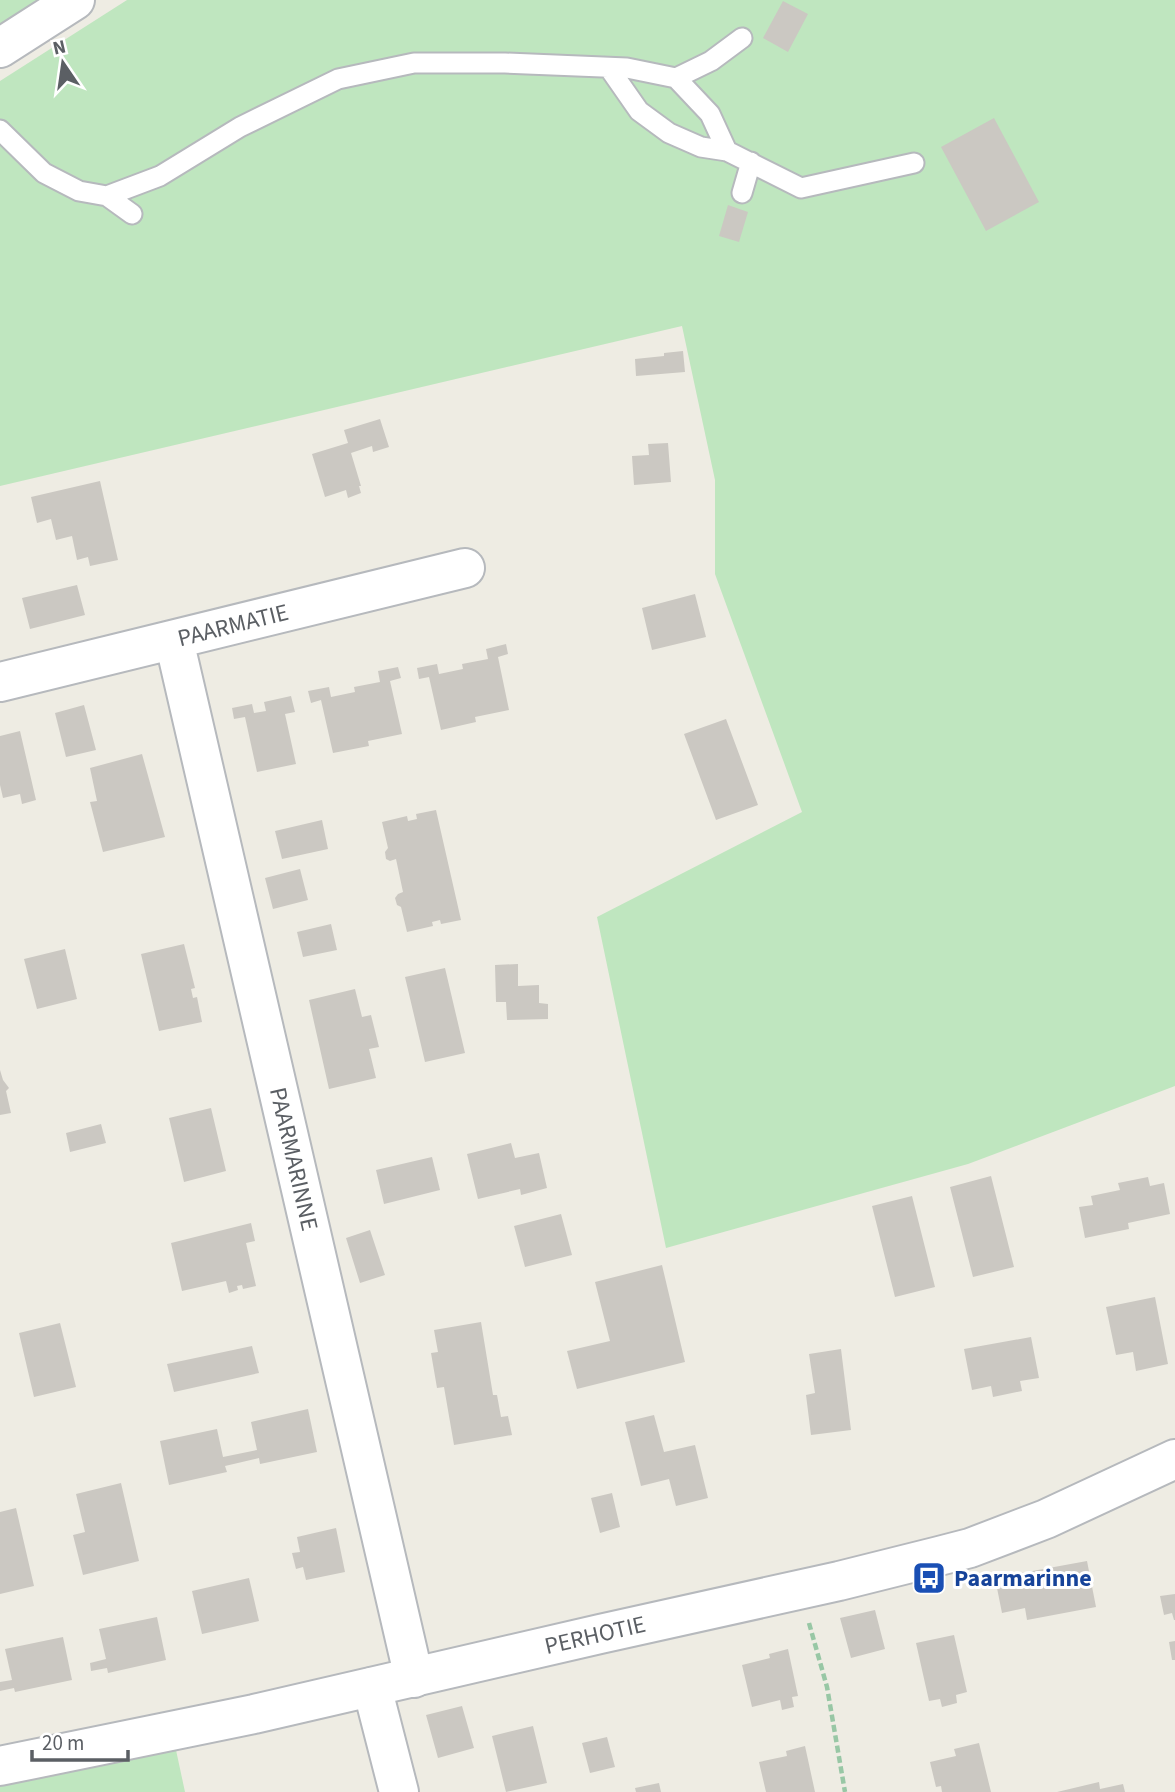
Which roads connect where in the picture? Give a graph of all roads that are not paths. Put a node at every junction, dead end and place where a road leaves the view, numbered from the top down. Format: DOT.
graph roads {
  1 [pos="75,0"];
  2 [pos="742,38"];
  3 [pos="0,48"];
  4 [pos="609,68"];
  5 [pos="676,78"];
  6 [pos="0,130"];
  7 [pos="727,151"];
  8 [pos="751,162"];
  9 [pos="914,163"];
  10 [pos="742,192"];
  11 [pos="107,196"];
  12 [pos="132,214"];
  13 [pos="466,568"];
  14 [pos="174,639"];
  15 [pos="0,682"];
  16 [pos="1175,1459"];
  17 [pos="414,1678"];
  18 [pos="372,1687"];
  19 [pos="0,1766"];
  20 [pos="400,1792"];
  1 -- 3 [label="street"];
  2 -- 5 [label="lane"];
  4 -- 5 [label="lane"];
  4 -- 7 [label="lane"];
  4 -- 11 [label="lane"];
  5 -- 7 [label="lane"];
  6 -- 11 [label="lane"];
  7 -- 8 [label="lane"];
  8 -- 9 [label="lane"];
  8 -- 10 [label="lane"];
  11 -- 12 [label="lane"];
  13 -- 14 [label="street, PAARMATIE"];
  14 -- 15 [label="street, PAARMATIE"];
  14 -- 17 [label="street, PAARMARINNE"];
  16 -- 17 [label="street, PERHOTIE"];
  17 -- 18 [label="street, PERHOTIE"];
  18 -- 19 [label="street, PERHOTIE"];
  18 -- 20 [label="street"];
}
